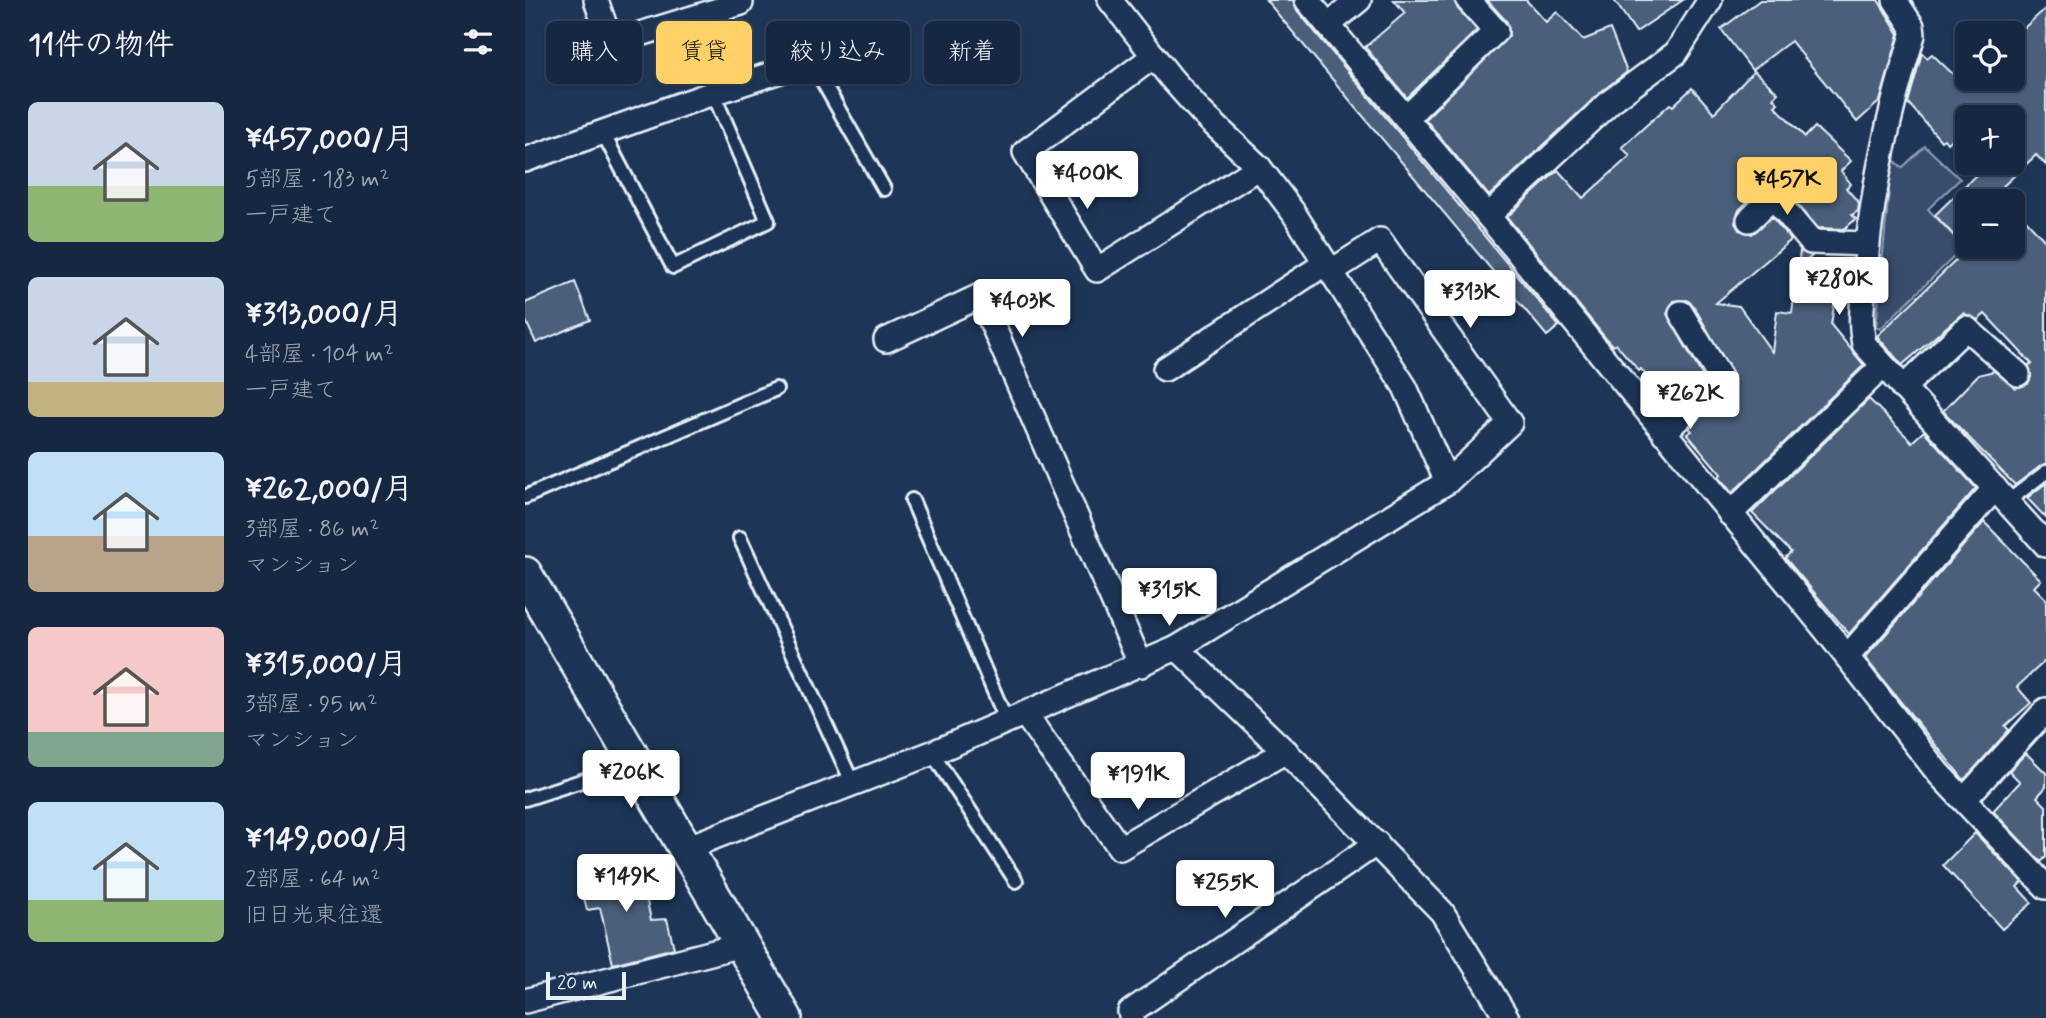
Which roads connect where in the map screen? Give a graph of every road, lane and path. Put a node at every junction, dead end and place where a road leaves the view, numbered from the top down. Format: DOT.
graph roads {
  1 [pos="596,0"];
  2 [pos="739,0"];
  3 [pos="1110,0"];
  4 [pos="1307,0"];
  5 [pos="1359,0"];
  6 [pos="1468,0"];
  7 [pos="1895,0"];
  8 [pos="1700,5"];
  9 [pos="1328,25"];
  10 [pos="1154,56"];
  11 [pos="766,76"];
  12 [pos="824,84"];
  13 [pos="713,93"];
  14 [pos="1406,118"];
  15 [pos="602,131"];
  16 [pos="525,160"];
  17 [pos="1259,167"];
  18 [pos="1792,179"];
  19 [pos="884,189"];
  20 [pos="1775,199"];
  21 [pos="1489,216"];
  22 [pos="1749,220"];
  23 [pos="1867,244"];
  24 [pos="1329,267"];
  25 [pos="1681,313"];
  26 [pos="886,340"];
  27 [pos="1883,366"];
  28 [pos="1165,369"];
  29 [pos="2018,374"];
  30 [pos="1903,388"];
  31 [pos="776,389"];
  32 [pos="1664,433"];
  33 [pos="2046,472"];
  34 [pos="1447,482"];
  35 [pos="2001,495"];
  36 [pos="525,497"];
  37 [pos="912,500"];
  38 [pos="1730,514"];
  39 [pos="740,538"];
  40 [pos="2046,545"];
  41 [pos="525,575"];
  42 [pos="1177,648"];
  43 [pos="1847,657"];
  44 [pos="1141,665"];
  45 [pos="2046,710"];
  46 [pos="1016,718"];
  47 [pos="1286,751"];
  48 [pos="932,753"];
  49 [pos="635,764"];
  50 [pos="853,784"];
  51 [pos="525,799"];
  52 [pos="1964,800"];
  53 [pos="1377,843"];
  54 [pos="686,848"];
  55 [pos="1016,881"];
  56 [pos="2044,881"];
  57 [pos="741,945"];
  58 [pos="525,1001"];
  59 [pos="785,1018"];
  60 [pos="1132,1018"];
  61 [pos="1507,1018"];
  1 -- 2 [label="street"];
  3 -- 10 [label="street"];
  4 -- 9 [label="street"];
  5 -- 9 [label="street"];
  6 -- 14 [label="street"];
  7 -- 23 [label="street"];
  8 -- 21 [label="street"];
  9 -- 14 [label="street"];
  10 -- 17 [label="street"];
  10 -- 17 [label="street"];
  11 -- 13 [label="street"];
  12 -- 19 [label="lane"];
  13 -- 15 [label="street"];
  13 -- 15 [label="lane"];
  14 -- 21 [label="street"];
  15 -- 16 [label="street"];
  17 -- 24 [label="street"];
  18 -- 20 [label="street"];
  20 -- 22 [label="street"];
  20 -- 23 [label="street"];
  21 -- 32 [label="street"];
  23 -- 27 [label="street"];
  24 -- 28 [label="street"];
  24 -- 34 [label="street"];
  24 -- 34 [label="street"];
  25 -- 32 [label="street"];
  26 -- 44 [label="street"];
  27 -- 30 [label="street"];
  27 -- 38 [label="street"];
  29 -- 30 [label="street"];
  30 -- 35 [label="street"];
  31 -- 36 [label="lane"];
  32 -- 38 [label="street"];
  33 -- 35 [label="lane"];
  34 -- 42 [label="street"];
  35 -- 40 [label="street"];
  35 -- 43 [label="street"];
  37 -- 46 [label="lane"];
  38 -- 43 [label="street"];
  39 -- 50 [label="lane"];
  41 -- 49 [label="street"];
  42 -- 44 [label="street"];
  42 -- 47 [label="street"];
  43 -- 52 [label="street"];
  44 -- 46 [label="street"];
  45 -- 52 [label="street"];
  46 -- 47 [label="street"];
  46 -- 48 [label="street"];
  47 -- 53 [label="street"];
  48 -- 50 [label="street"];
  48 -- 55 [label="lane"];
  49 -- 51 [label="lane"];
  49 -- 54 [label="street"];
  50 -- 54 [label="street"];
  52 -- 56 [label="street"];
  53 -- 60 [label="street"];
  53 -- 61 [label="street"];
  54 -- 57 [label="street"];
  57 -- 58 [label="street"];
  57 -- 59 [label="street"];
}
